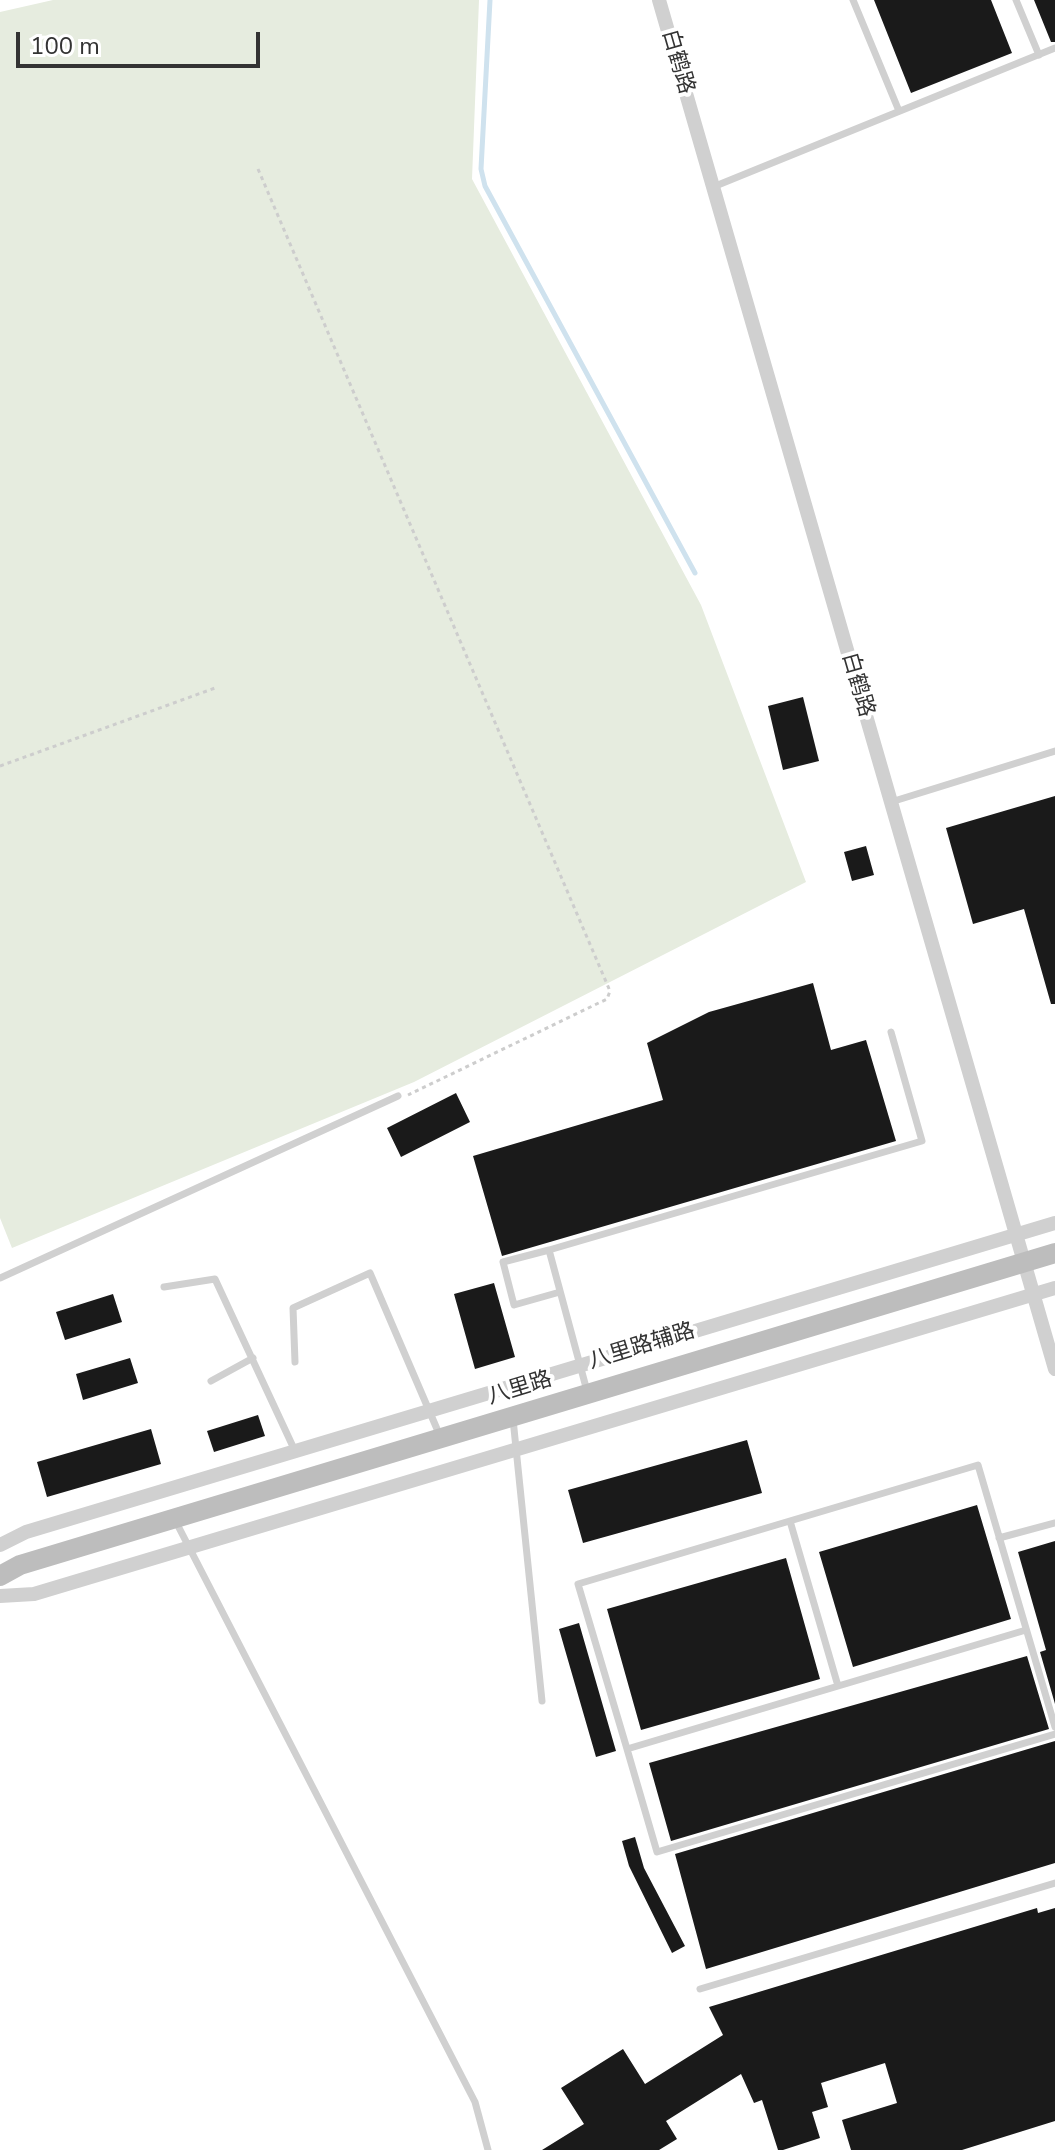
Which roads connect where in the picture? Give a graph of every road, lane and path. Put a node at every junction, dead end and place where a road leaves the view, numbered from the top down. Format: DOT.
graph roads {
  1 [pos="659,0"];
  2 [pos="853,0"];
  3 [pos="1016,0"];
  4 [pos="1055,48"];
  5 [pos="1039,55"];
  6 [pos="899,111"];
  7 [pos="258,169"];
  8 [pos="713,187"];
  9 [pos="215,688"];
  10 [pos="1055,751"];
  11 [pos="0,766"];
  12 [pos="891,802"];
  13 [pos="891,1032"];
  14 [pos="398,1096"];
  15 [pos="1055,1223"];
  16 [pos="1016,1235"];
  17 [pos="549,1250"];
  18 [pos="1055,1253"];
  19 [pos="1024,1263"];
  20 [pos="0,1278"];
  21 [pos="164,1287"];
  22 [pos="1055,1288"];
  23 [pos="560,1292"];
  24 [pos="1033,1294"];
  25 [pos="253,1358"];
  26 [pos="295,1362"];
  27 [pos="580,1366"];
  28 [pos="1055,1369"];
  29 [pos="211,1381"];
  30 [pos="587,1394"];
  31 [pos="429,1411"];
  32 [pos="513,1416"];
  33 [pos="441,1438"];
  34 [pos="517,1449"];
  35 [pos="295,1451"];
  36 [pos="174,1518"];
  37 [pos="790,1521"];
  38 [pos="1055,1523"];
  39 [pos="999,1538"];
  40 [pos="0,1545"];
  41 [pos="189,1548"];
  42 [pos="0,1557"];
  43 [pos="20,1565"];
  44 [pos="0,1576"];
  45 [pos="0,1596"];
  46 [pos="1026,1630"];
  47 [pos="838,1686"];
  48 [pos="542,1701"];
  49 [pos="1055,1727"];
  50 [pos="1055,1734"];
  51 [pos="627,1749"];
  52 [pos="1055,1883"];
  53 [pos="700,1989"];
  54 [pos="488,2150"];
  1 -- 8 [label="street, 白鹤路"];
  2 -- 6 [label="lane"];
  3 -- 5 [label="lane"];
  4 -- 5 [label="lane"];
  5 -- 6 [label="lane"];
  6 -- 8 [label="lane"];
  7 -- 14 [label="path"];
  8 -- 12 [label="street, 白鹤路"];
  9 -- 11 [label="path"];
  10 -- 12 [label="lane"];
  12 -- 16 [label="street, 白鹤路"];
  13 -- 17 [label="lane"];
  14 -- 20 [label="lane"];
  15 -- 16 [label="street, 八里路辅路"];
  16 -- 19 [label="street, 白鹤路"];
  16 -- 27 [label="street, 八里路辅路"];
  17 -- 23 [label="lane"];
  17 -- 23 [label="lane"];
  18 -- 19 [label="main road, 八里路"];
  19 -- 24 [label="street, 白鹤路"];
  19 -- 30 [label="main road, 八里路"];
  21 -- 25 [label="lane"];
  22 -- 24 [label="street"];
  23 -- 27 [label="lane"];
  24 -- 28 [label="street, 白鹤路"];
  24 -- 34 [label="street"];
  25 -- 29 [label="lane"];
  25 -- 35 [label="lane"];
  26 -- 31 [label="lane"];
  27 -- 30 [label="lane"];
  27 -- 31 [label="street, 八里路辅路"];
  30 -- 32 [label="main road, 八里路"];
  31 -- 33 [label="lane"];
  31 -- 35 [label="street, 八里路辅路"];
  32 -- 33 [label="main road, 八里路"];
  32 -- 34 [label="lane"];
  33 -- 36 [label="main road, 八里路"];
  34 -- 41 [label="street"];
  34 -- 48 [label="lane"];
  35 -- 40 [label="street, 八里路辅路"];
  36 -- 41 [label="lane"];
  36 -- 43 [label="main road, 八里路"];
  37 -- 39 [label="lane"];
  37 -- 47 [label="lane"];
  37 -- 51 [label="lane"];
  38 -- 39 [label="lane"];
  39 -- 46 [label="lane"];
  41 -- 45 [label="street"];
  41 -- 54 [label="lane"];
  42 -- 43 [label="main road"];
  43 -- 44 [label="main road, 八里路"];
  46 -- 47 [label="lane"];
  46 -- 49 [label="lane"];
  47 -- 51 [label="lane"];
  50 -- 51 [label="lane"];
  52 -- 53 [label="lane"];
}
